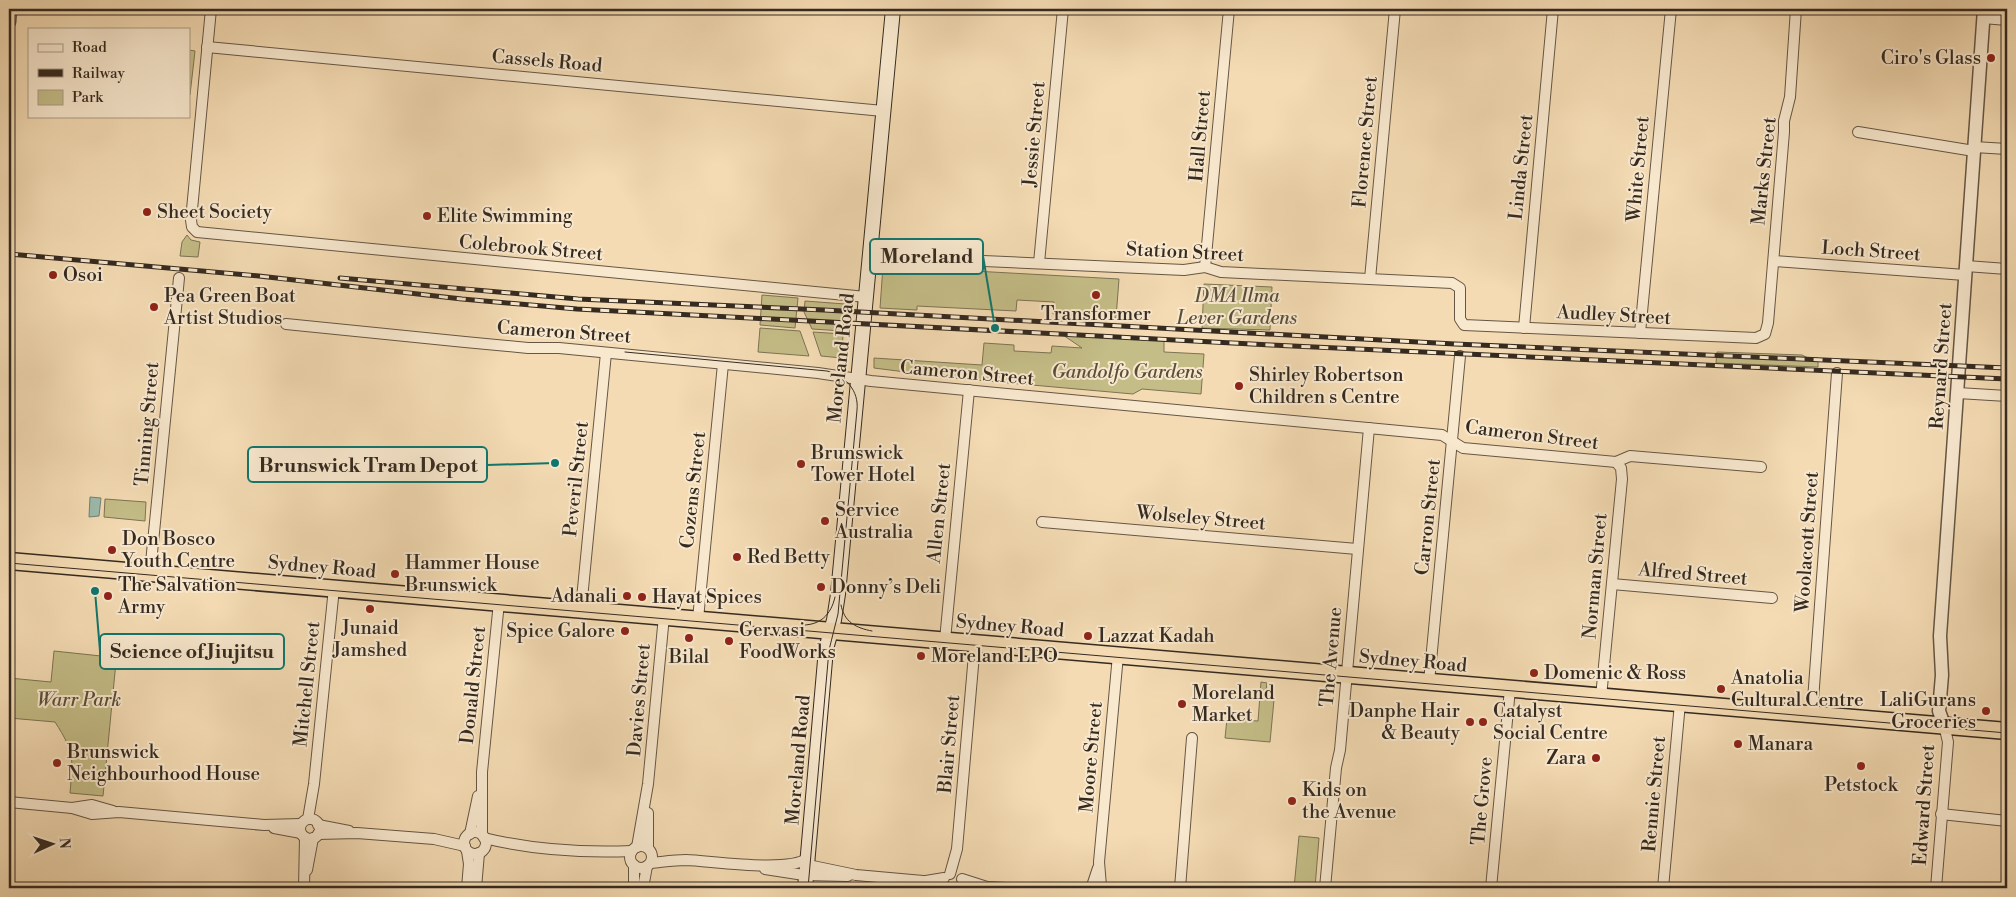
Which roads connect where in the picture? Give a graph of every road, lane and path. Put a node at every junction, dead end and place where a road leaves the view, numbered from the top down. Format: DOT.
graph roads {
  1 [pos="10,9"];
  2 [pos="211,9"];
  3 [pos="893,9"];
  4 [pos="1063,9"];
  5 [pos="1229,9"];
  6 [pos="1395,9"];
  7 [pos="1553,9"];
  8 [pos="1670,9"];
  9 [pos="1796,9"];
  10 [pos="1984,13"];
  11 [pos="2007,20"];
  12 [pos="9,22"];
  13 [pos="208,47"];
  14 [pos="884,111"];
  15 [pos="1858,132"];
  16 [pos="1974,149"];
  17 [pos="2007,149"];
  18 [pos="870,256"];
  19 [pos="1774,260"];
  20 [pos="1039,263"];
  21 [pos="1205,267"];
  22 [pos="2007,269"];
  23 [pos="1966,270"];
  24 [pos="179,278"];
  25 [pos="1370,279"];
  26 [pos="866,297"];
  27 [pos="286,324"];
  28 [pos="1462,324"];
  29 [pos="1524,328"];
  30 [pos="1640,333"];
  31 [pos="1763,336"];
  32 [pos="606,353"];
  33 [pos="1460,356"];
  34 [pos="722,364"];
  35 [pos="1837,373"];
  36 [pos="858,380"];
  37 [pos="969,390"];
  38 [pos="1958,393"];
  39 [pos="2007,396"];
  40 [pos="1369,428"];
  41 [pos="1453,442"];
  42 [pos="1616,462"];
  43 [pos="1761,467"];
  44 [pos="1042,522"];
  45 [pos="1357,549"];
  46 [pos="9,561"];
  47 [pos="150,573"];
  48 [pos="1612,584"];
  49 [pos="334,588"];
  50 [pos="1772,598"];
  51 [pos="499,602"];
  52 [pos="581,609"];
  53 [pos="664,616"];
  54 [pos="698,619"];
  55 [pos="831,631"];
  56 [pos="945,640"];
  57 [pos="975,643"];
  58 [pos="1118,655"];
  59 [pos="9,660"];
  60 [pos="9,668"];
  61 [pos="1346,675"];
  62 [pos="1429,682"];
  63 [pos="1510,689"];
  64 [pos="1601,697"];
  65 [pos="1680,703"];
  66 [pos="1812,714"];
  67 [pos="1944,725"];
  68 [pos="2007,731"];
  69 [pos="1192,738"];
  70 [pos="482,772"];
  71 [pos="648,787"];
  72 [pos="9,802"];
  73 [pos="1941,814"];
  74 [pos="2007,821"];
  75 [pos="310,829"];
  76 [pos="467,842"];
  77 [pos="482,844"];
  78 [pos="634,849"];
  79 [pos="957,849"];
  80 [pos="599,853"];
  81 [pos="649,857"];
  82 [pos="633,863"];
  83 [pos="745,864"];
  84 [pos="807,872"];
  85 [pos="962,881"];
  86 [pos="946,882"];
  87 [pos="304,883"];
  88 [pos="982,887"];
  89 [pos="1096,887"];
  90 [pos="467,888"];
  91 [pos="476,888"];
  92 [pos="634,888"];
  93 [pos="643,888"];
  94 [pos="1006,888"];
  95 [pos="1180,888"];
  96 [pos="1325,888"];
  97 [pos="1491,888"];
  98 [pos="1663,888"];
  99 [pos="1936,888"];
  1 -- 12 [label="street"];
  2 -- 13 [label="street"];
  3 -- 14 [label="main road, Moreland Road"];
  4 -- 20 [label="street, Jessie Street"];
  5 -- 21 [label="street, Hall Street"];
  6 -- 25 [label="street, Florence Street"];
  7 -- 29 [label="street, Linda Street"];
  8 -- 30 [label="street, White Street"];
  9 -- 19 [label="street, Marks Street"];
  10 -- 11 [label="street"];
  10 -- 16 [label="street, Reynard Street"];
  13 -- 14 [label="street, Cassels Road"];
  13 -- 26 [label="street, Colebrook Street"];
  14 -- 18 [label="main road, Moreland Road"];
  15 -- 16 [label="street"];
  16 -- 17 [label="street"];
  16 -- 23 [label="street, Reynard Street"];
  18 -- 20 [label="street, Station Street"];
  18 -- 26 [label="main road, Moreland Road"];
  19 -- 23 [label="street, Loch Street"];
  19 -- 31 [label="street, Marks Street"];
  20 -- 21 [label="street, Station Street"];
  21 -- 25 [label="street, Station Street"];
  22 -- 23 [label="street, Loch Street"];
  23 -- 38 [label="street, Reynard Street"];
  24 -- 47 [label="street, Tinning Street"];
  25 -- 28 [label="street, Station Street"];
  26 -- 36 [label="main road, Moreland Road"];
  27 -- 32 [label="street, Cameron Street"];
  28 -- 29 [label="street, Audley Street"];
  29 -- 30 [label="street, Audley Street"];
  30 -- 31 [label="street, Audley Street"];
  32 -- 34 [label="street, Cameron Street"];
  32 -- 52 [label="street, Peveril Street"];
  33 -- 41 [label="street, Carron Street"];
  34 -- 36 [label="street, Cameron Street"];
  34 -- 54 [label="street, Cozens Street"];
  35 -- 66 [label="street, Woolacott Street"];
  36 -- 37 [label="street, Cameron Street"];
  36 -- 55 [label="main road, Moreland Road"];
  37 -- 40 [label="street, Cameron Street"];
  37 -- 56 [label="street, Allen Street"];
  38 -- 39 [label="street"];
  38 -- 67 [label="street, Reynard Street"];
  40 -- 41 [label="street, Cameron Street"];
  40 -- 45 [label="street, The Avenue"];
  41 -- 42 [label="street, Cameron Street"];
  41 -- 62 [label="street, Carron Street"];
  42 -- 43 [label="street, Cameron Street"];
  42 -- 48 [label="street, Norman Street"];
  44 -- 45 [label="street, Wolseley Street"];
  45 -- 61 [label="street, The Avenue"];
  46 -- 47 [label="highway, Sydney Road"];
  47 -- 49 [label="highway, Sydney Road"];
  48 -- 50 [label="street, Alfred Street"];
  48 -- 64 [label="street, Norman Street"];
  49 -- 51 [label="highway, Sydney Road"];
  49 -- 75 [label="street, Mitchell Street"];
  51 -- 52 [label="highway, Sydney Road"];
  51 -- 70 [label="street, Donald Street"];
  52 -- 53 [label="highway, Sydney Road"];
  53 -- 54 [label="highway, Sydney Road"];
  53 -- 71 [label="street, Davies Street"];
  54 -- 55 [label="highway, Sydney Road"];
  55 -- 56 [label="highway, Sydney Road"];
  55 -- 84 [label="main road, Moreland Road"];
  56 -- 57 [label="highway, Sydney Road"];
  57 -- 58 [label="highway, Sydney Road"];
  57 -- 79 [label="street, Blair Street"];
  58 -- 61 [label="highway, Sydney Road"];
  58 -- 89 [label="street, Moore Street"];
  59 -- 60 [label="street"];
  61 -- 62 [label="highway, Sydney Road"];
  61 -- 96 [label="street, The Avenue"];
  62 -- 63 [label="highway, Sydney Road"];
  63 -- 64 [label="highway, Sydney Road"];
  63 -- 97 [label="street, The Grove"];
  64 -- 65 [label="highway, Sydney Road"];
  65 -- 66 [label="highway, Sydney Road"];
  65 -- 98 [label="street, Rennie Street"];
  66 -- 67 [label="highway, Sydney Road"];
  67 -- 68 [label="highway, Sydney Road"];
  67 -- 73 [label="street, Edward Street"];
  69 -- 95 [label="street"];
  70 -- 76 [label="street, Donald Street"];
  70 -- 77 [label="street, Donald Street"];
  71 -- 78 [label="street, Davies Street"];
  71 -- 81 [label="street, Davies Street"];
  72 -- 75 [label="street"];
  73 -- 74 [label="street"];
  73 -- 99 [label="street, Edward Street"];
  75 -- 76 [label="street"];
  75 -- 87 [label="street, Mitchell Street"];
  76 -- 77 [label="street"];
  76 -- 77 [label="street"];
  76 -- 90 [label="street, Donald Street"];
  77 -- 80 [label="street"];
  77 -- 91 [label="street, Donald Street"];
  78 -- 80 [label="street"];
  78 -- 81 [label="street"];
  78 -- 82 [label="street, Davies Street"];
  79 -- 85 [label="street, Blair Street"];
  79 -- 86 [label="street, Blair Street"];
  80 -- 82 [label="street"];
  81 -- 82 [label="street"];
  81 -- 83 [label="street"];
  81 -- 93 [label="street, Davies Street"];
  82 -- 92 [label="street"];
  83 -- 84 [label="street"];
  83 -- 84 [label="street"];
  84 -- 86 [label="street"];
  85 -- 86 [label="street"];
  85 -- 88 [label="street"];
  88 -- 94 [label="street"];
}
